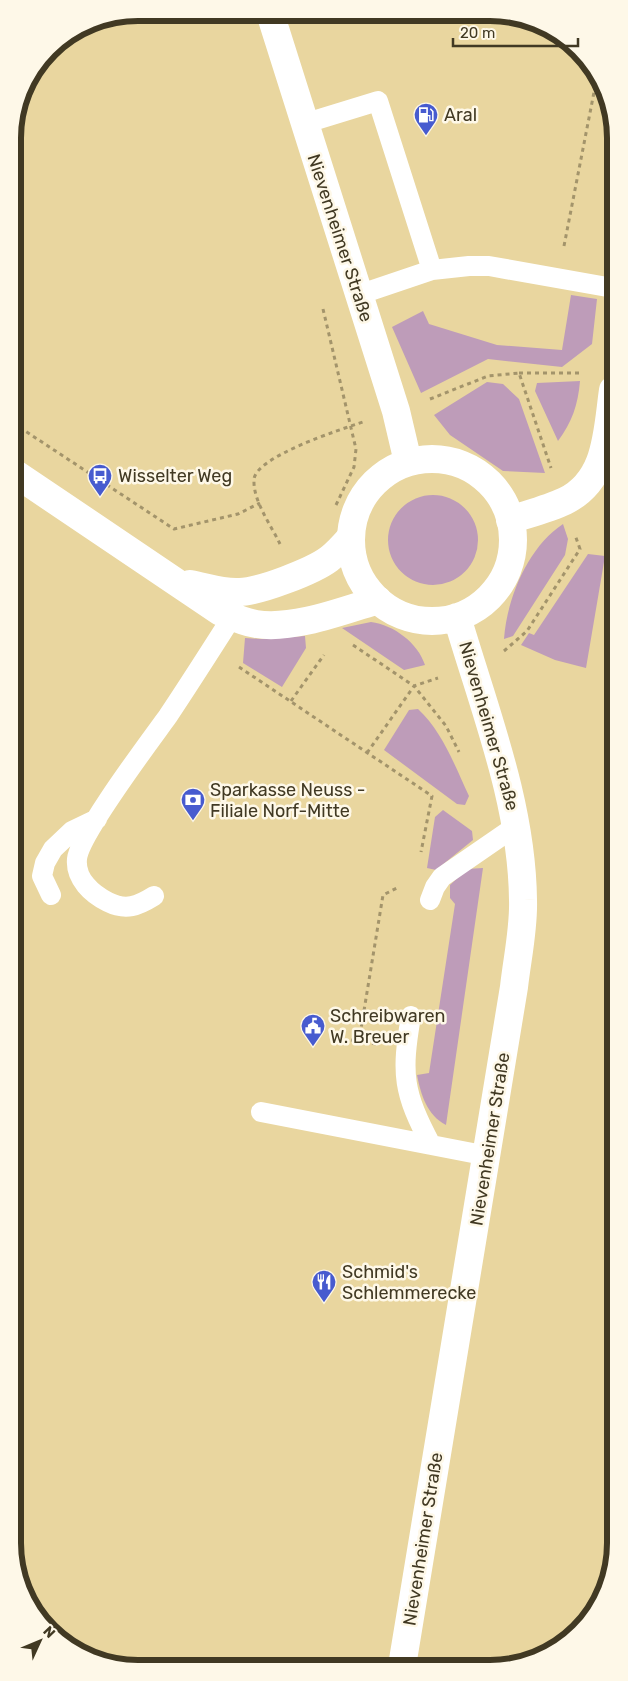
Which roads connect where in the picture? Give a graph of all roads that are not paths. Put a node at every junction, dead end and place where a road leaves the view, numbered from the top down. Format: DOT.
graph roads {
  1 [pos="272,21"];
  2 [pos="303,124"];
  3 [pos="432,270"];
  4 [pos="607,287"];
  5 [pos="358,295"];
  6 [pos="607,434"];
  7 [pos="408,462"];
  8 [pos="22,478"];
  9 [pos="510,520"];
  10 [pos="351,538"];
  11 [pos="174,580"];
  12 [pos="378,600"];
  13 [pos="232,617"];
  14 [pos="457,617"];
  15 [pos="97,819"];
  16 [pos="516,826"];
  17 [pos="51,895"];
  18 [pos="154,896"];
  19 [pos="430,900"];
  20 [pos="411,1016"];
  21 [pos="261,1112"];
  22 [pos="431,1145"];
  23 [pos="488,1156"];
  24 [pos="403,1660"];
  1 -- 2 [label="main road, Nievenheimer Straße"];
  2 -- 3 [label="lane"];
  2 -- 5 [label="main road, Nievenheimer Straße"];
  3 -- 4 [label="lane"];
  3 -- 5 [label="lane"];
  5 -- 7 [label="main road, Nievenheimer Straße"];
  6 -- 9 [label="main road"];
  7 -- 9 [label="main road"];
  7 -- 10 [label="main road"];
  8 -- 11 [label="main road"];
  9 -- 14 [label="main road"];
  10 -- 11 [label="main road"];
  10 -- 12 [label="main road"];
  11 -- 13 [label="main road"];
  12 -- 13 [label="main road"];
  12 -- 14 [label="main road"];
  13 -- 15 [label="lane"];
  14 -- 16 [label="main road, Nievenheimer Straße"];
  15 -- 17 [label="lane"];
  15 -- 18 [label="lane"];
  16 -- 19 [label="lane"];
  16 -- 23 [label="main road, Nievenheimer Straße"];
  20 -- 22 [label="lane"];
  21 -- 22 [label="lane"];
  22 -- 23 [label="lane"];
  23 -- 24 [label="main road, Nievenheimer Straße"];
}
